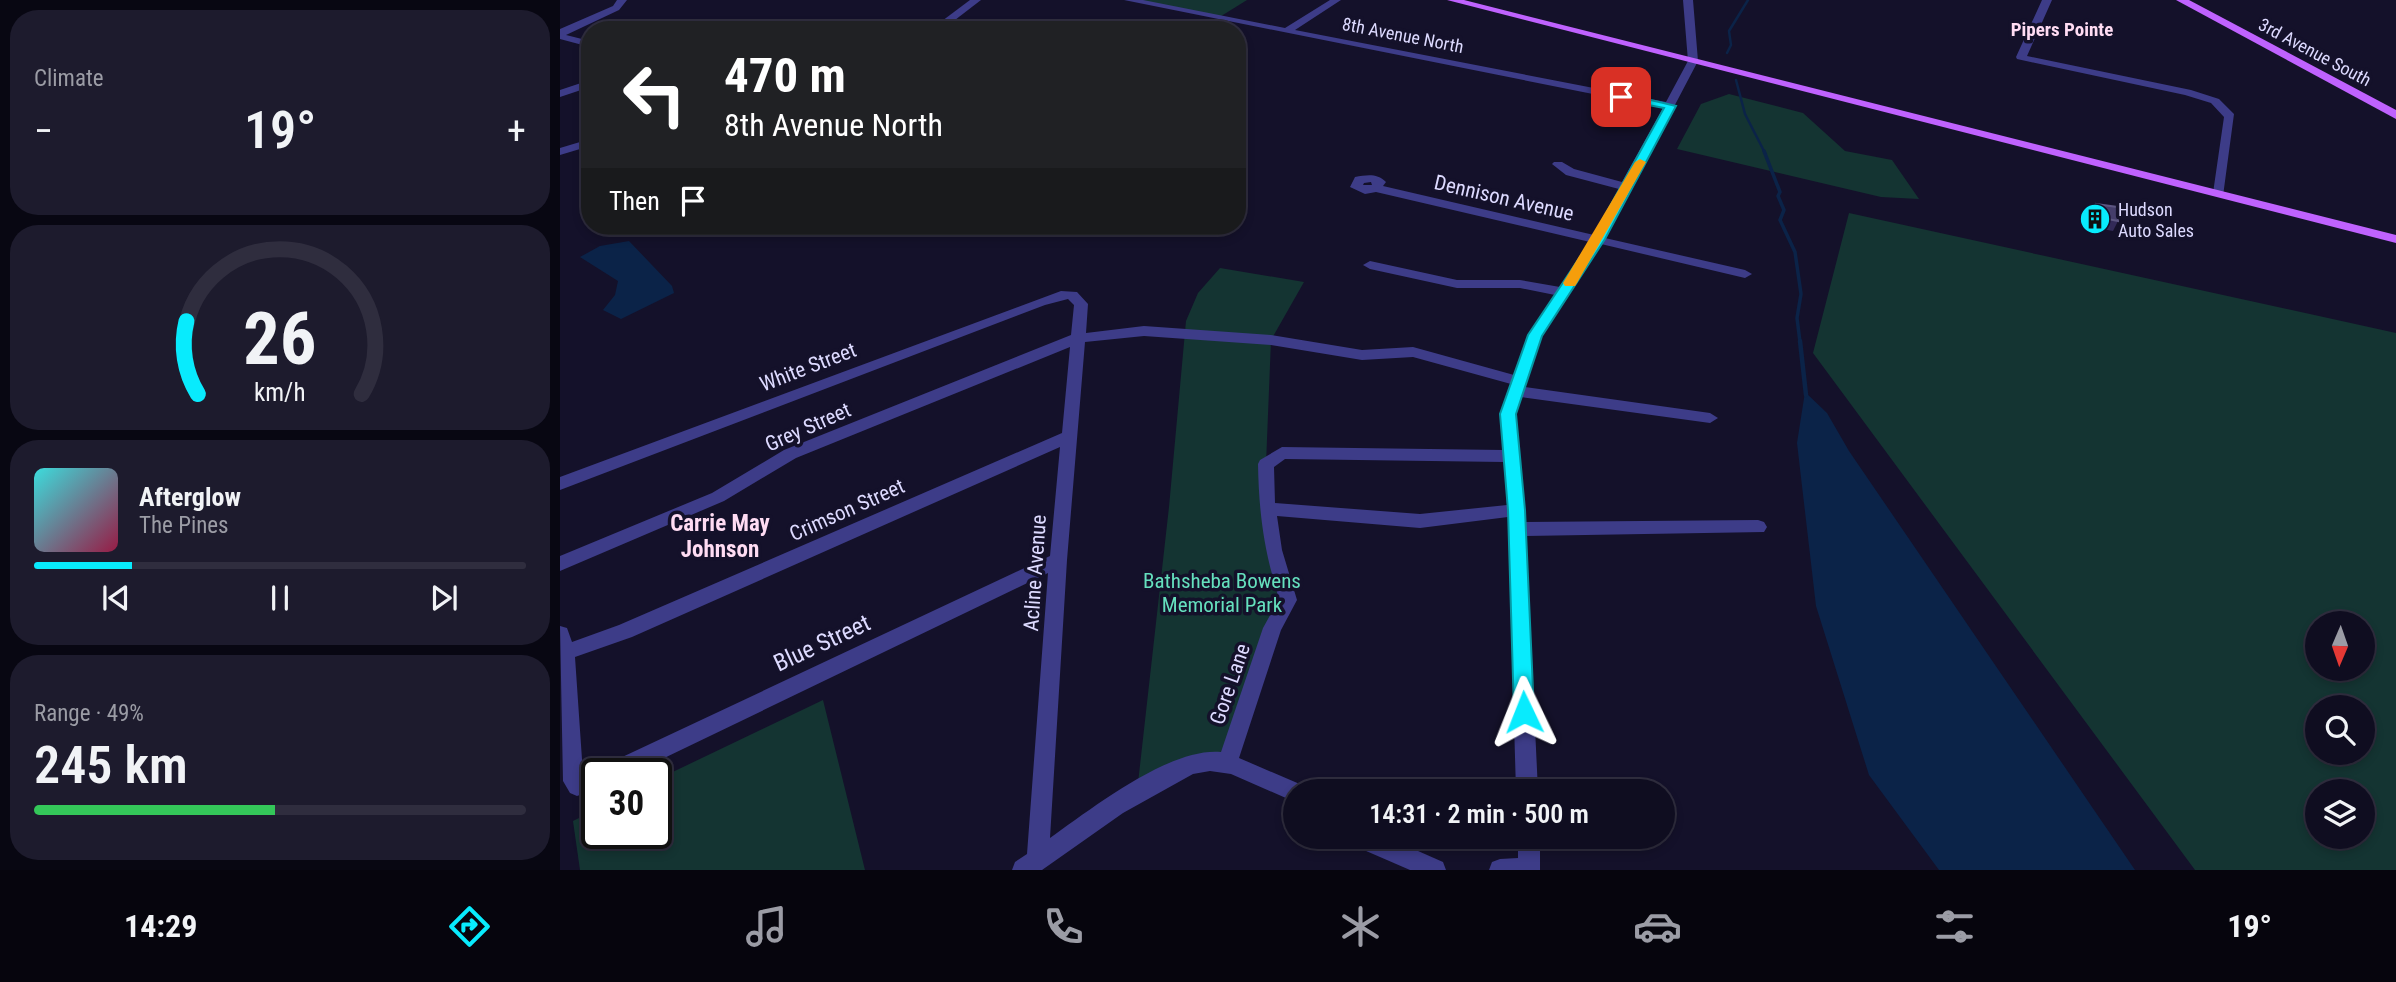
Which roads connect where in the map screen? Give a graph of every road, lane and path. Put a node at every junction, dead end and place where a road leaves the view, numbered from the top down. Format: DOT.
graph roads {
  1 [pos="622,0"];
  2 [pos="976,0"];
  3 [pos="1129,0"];
  4 [pos="1336,0"];
  5 [pos="1452,0"];
  6 [pos="1478,0"];
  7 [pos="1688,0"];
  8 [pos="2047,0"];
  9 [pos="2180,0"];
  10 [pos="586,21"];
  11 [pos="947,21"];
  12 [pos="1240,21"];
  13 [pos="1246,22"];
  14 [pos="581,23"];
  15 [pos="1288,30"];
  16 [pos="581,42"];
  17 [pos="1692,57"];
  18 [pos="581,86"];
  19 [pos="560,94"];
  20 [pos="1671,106"];
  21 [pos="2396,115"];
  22 [pos="581,145"];
  23 [pos="560,152"];
  24 [pos="1558,164"];
  25 [pos="1627,187"];
  26 [pos="1376,188"];
  27 [pos="2219,189"];
  28 [pos="2396,228"];
  29 [pos="1598,239"];
  30 [pos="2396,239"];
  31 [pos="1370,265"];
  32 [pos="1745,274"];
  33 [pos="1564,292"];
  34 [pos="1072,295"];
  35 [pos="1078,338"];
  36 [pos="1517,386"];
  37 [pos="1710,418"];
  38 [pos="1068,438"];
  39 [pos="1509,456"];
  40 [pos="560,484"];
  41 [pos="1267,509"];
  42 [pos="1516,510"];
  43 [pos="1758,527"];
  44 [pos="1517,529"];
  45 [pos="1058,561"];
  46 [pos="560,564"];
  47 [pos="562,643"];
  48 [pos="642,758"];
  49 [pos="1227,764"];
  50 [pos="1527,779"];
  51 [pos="581,782"];
  52 [pos="1283,787"];
  53 [pos="1387,849"];
  54 [pos="1529,849"];
  55 [pos="1030,865"];
  56 [pos="1529,869"];
  57 [pos="1435,870"];
  58 [pos="1500,870"];
  1 -- 10 [label="street"];
  2 -- 11 [label="street"];
  3 -- 12 [label="street, 8th Avenue North"];
  4 -- 15 [label="street"];
  5 -- 17 [label="main road"];
  6 -- 17 [label="main road"];
  7 -- 17 [label="street"];
  8 -- 27 [label="street"];
  9 -- 21 [label="main road, 3rd Avenue South"];
  13 -- 15 [label="street, 8th Avenue North"];
  14 -- 16 [label="street"];
  15 -- 20 [label="street, 8th Avenue North"];
  17 -- 20 [label="street"];
  17 -- 27 [label="main road"];
  18 -- 19 [label="street"];
  20 -- 25 [label="street"];
  22 -- 23 [label="street"];
  24 -- 25 [label="street"];
  25 -- 29 [label="street"];
  26 -- 29 [label="street, Dennison Avenue"];
  27 -- 28 [label="main road"];
  27 -- 30 [label="main road"];
  29 -- 32 [label="street, Dennison Avenue"];
  29 -- 33 [label="street"];
  31 -- 33 [label="street"];
  33 -- 36 [label="street"];
  34 -- 35 [label="street, Acline Avenue"];
  34 -- 40 [label="street, White Street"];
  35 -- 36 [label="street, Grey Street"];
  35 -- 38 [label="street, Acline Avenue"];
  35 -- 46 [label="street, Grey Street"];
  36 -- 37 [label="street, Grey Street"];
  36 -- 39 [label="street"];
  38 -- 45 [label="street, Acline Avenue"];
  38 -- 47 [label="street, Crimson Street"];
  39 -- 41 [label="street, Gore Lane"];
  39 -- 42 [label="street"];
  41 -- 42 [label="street"];
  41 -- 49 [label="street, Gore Lane"];
  42 -- 44 [label="street"];
  43 -- 44 [label="street"];
  44 -- 50 [label="street"];
  45 -- 48 [label="street, Blue Street"];
  45 -- 55 [label="street, Acline Avenue"];
  47 -- 51 [label="street"];
  49 -- 52 [label="street"];
  49 -- 55 [label="street"];
  53 -- 57 [label="street"];
  54 -- 56 [label="street"];
  56 -- 58 [label="street"];
}
